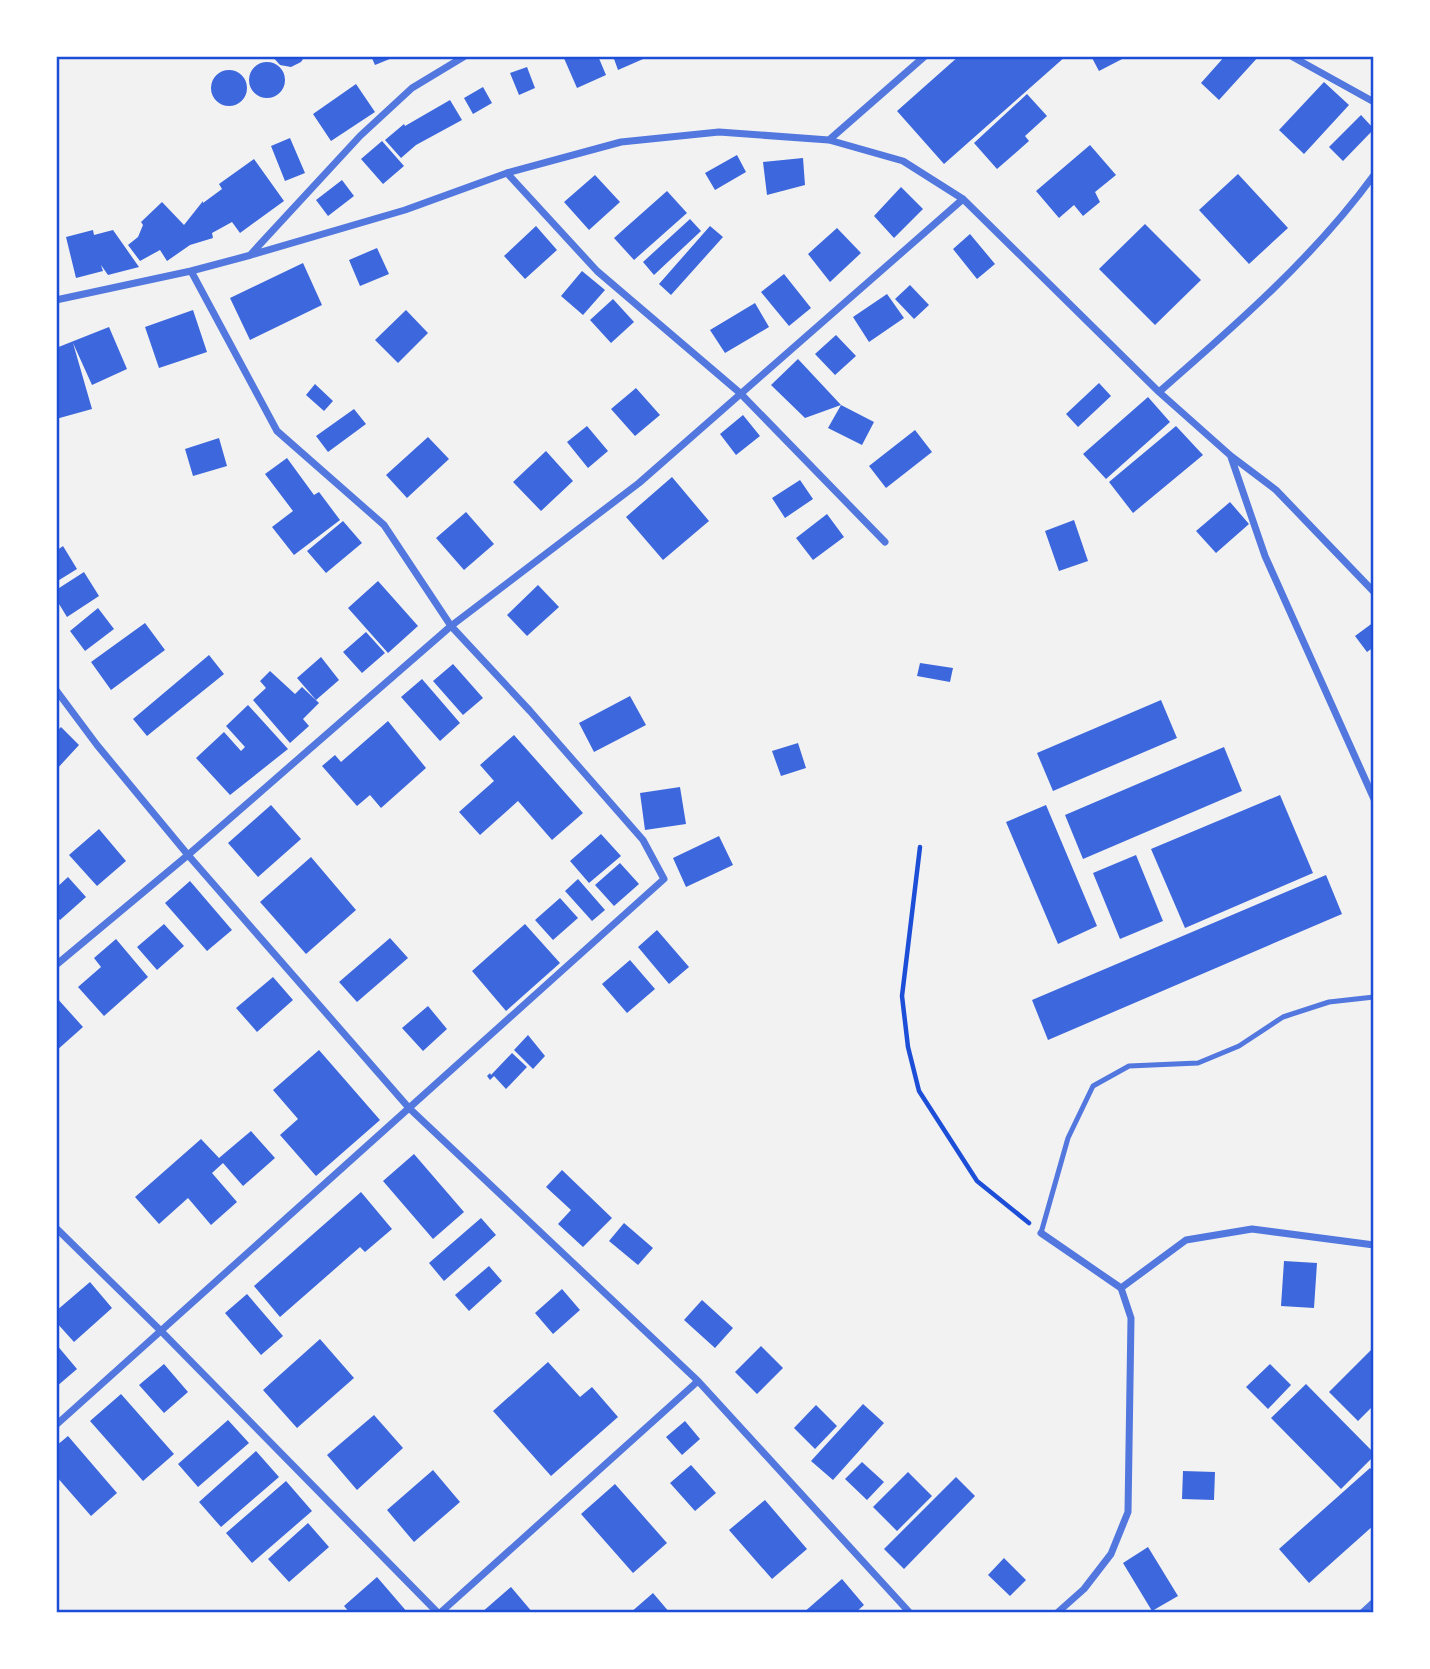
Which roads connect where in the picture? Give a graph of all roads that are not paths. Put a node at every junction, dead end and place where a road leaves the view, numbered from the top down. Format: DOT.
graph roads {
  1 [pos="465,56"];
  2 [pos="925,56"];
  3 [pos="1291,56"];
  4 [pos="1374,102"];
  5 [pos="829,140"];
  6 [pos="507,173"];
  7 [pos="1374,175"];
  8 [pos="962,199"];
  9 [pos="251,255"];
  10 [pos="191,271"];
  11 [pos="56,300"];
  12 [pos="1159,392"];
  13 [pos="740,393"];
  14 [pos="1231,456"];
  15 [pos="885,542"];
  16 [pos="1374,592"];
  17 [pos="451,626"];
  18 [pos="56,690"];
  19 [pos="1374,799"];
  20 [pos="188,855"];
  21 [pos="56,965"];
  22 [pos="1374,997"];
  23 [pos="409,1108"];
  24 [pos="56,1228"];
  25 [pos="1041,1233"];
  26 [pos="1374,1245"];
  27 [pos="1121,1288"];
  28 [pos="161,1331"];
  29 [pos="698,1381"];
  30 [pos="56,1425"];
  31 [pos="1374,1602"];
  32 [pos="439,1613"];
  33 [pos="910,1613"];
  34 [pos="1057,1613"];
  35 [pos="1362,1613"];
  1 -- 9 [label="street"];
  2 -- 5 [label="street"];
  3 -- 4 [label="street"];
  5 -- 6 [label="street"];
  5 -- 8 [label="street"];
  6 -- 9 [label="street"];
  6 -- 13 [label="street"];
  7 -- 12 [label="street"];
  8 -- 12 [label="street"];
  8 -- 13 [label="street"];
  9 -- 10 [label="street"];
  10 -- 11 [label="street"];
  10 -- 17 [label="street"];
  12 -- 14 [label="street"];
  13 -- 15 [label="street"];
  13 -- 17 [label="street"];
  14 -- 16 [label="street"];
  14 -- 19 [label="street"];
  17 -- 20 [label="street"];
  17 -- 23 [label="street"];
  18 -- 20 [label="street"];
  20 -- 21 [label="street"];
  20 -- 23 [label="street"];
  22 -- 25 [label="lane"];
  23 -- 28 [label="street"];
  23 -- 29 [label="street"];
  24 -- 28 [label="street"];
  25 -- 27 [label="street"];
  26 -- 27 [label="street"];
  27 -- 34 [label="street"];
  28 -- 30 [label="street"];
  28 -- 32 [label="street"];
  29 -- 32 [label="street"];
  29 -- 33 [label="street"];
  31 -- 35 [label="street"];
}
